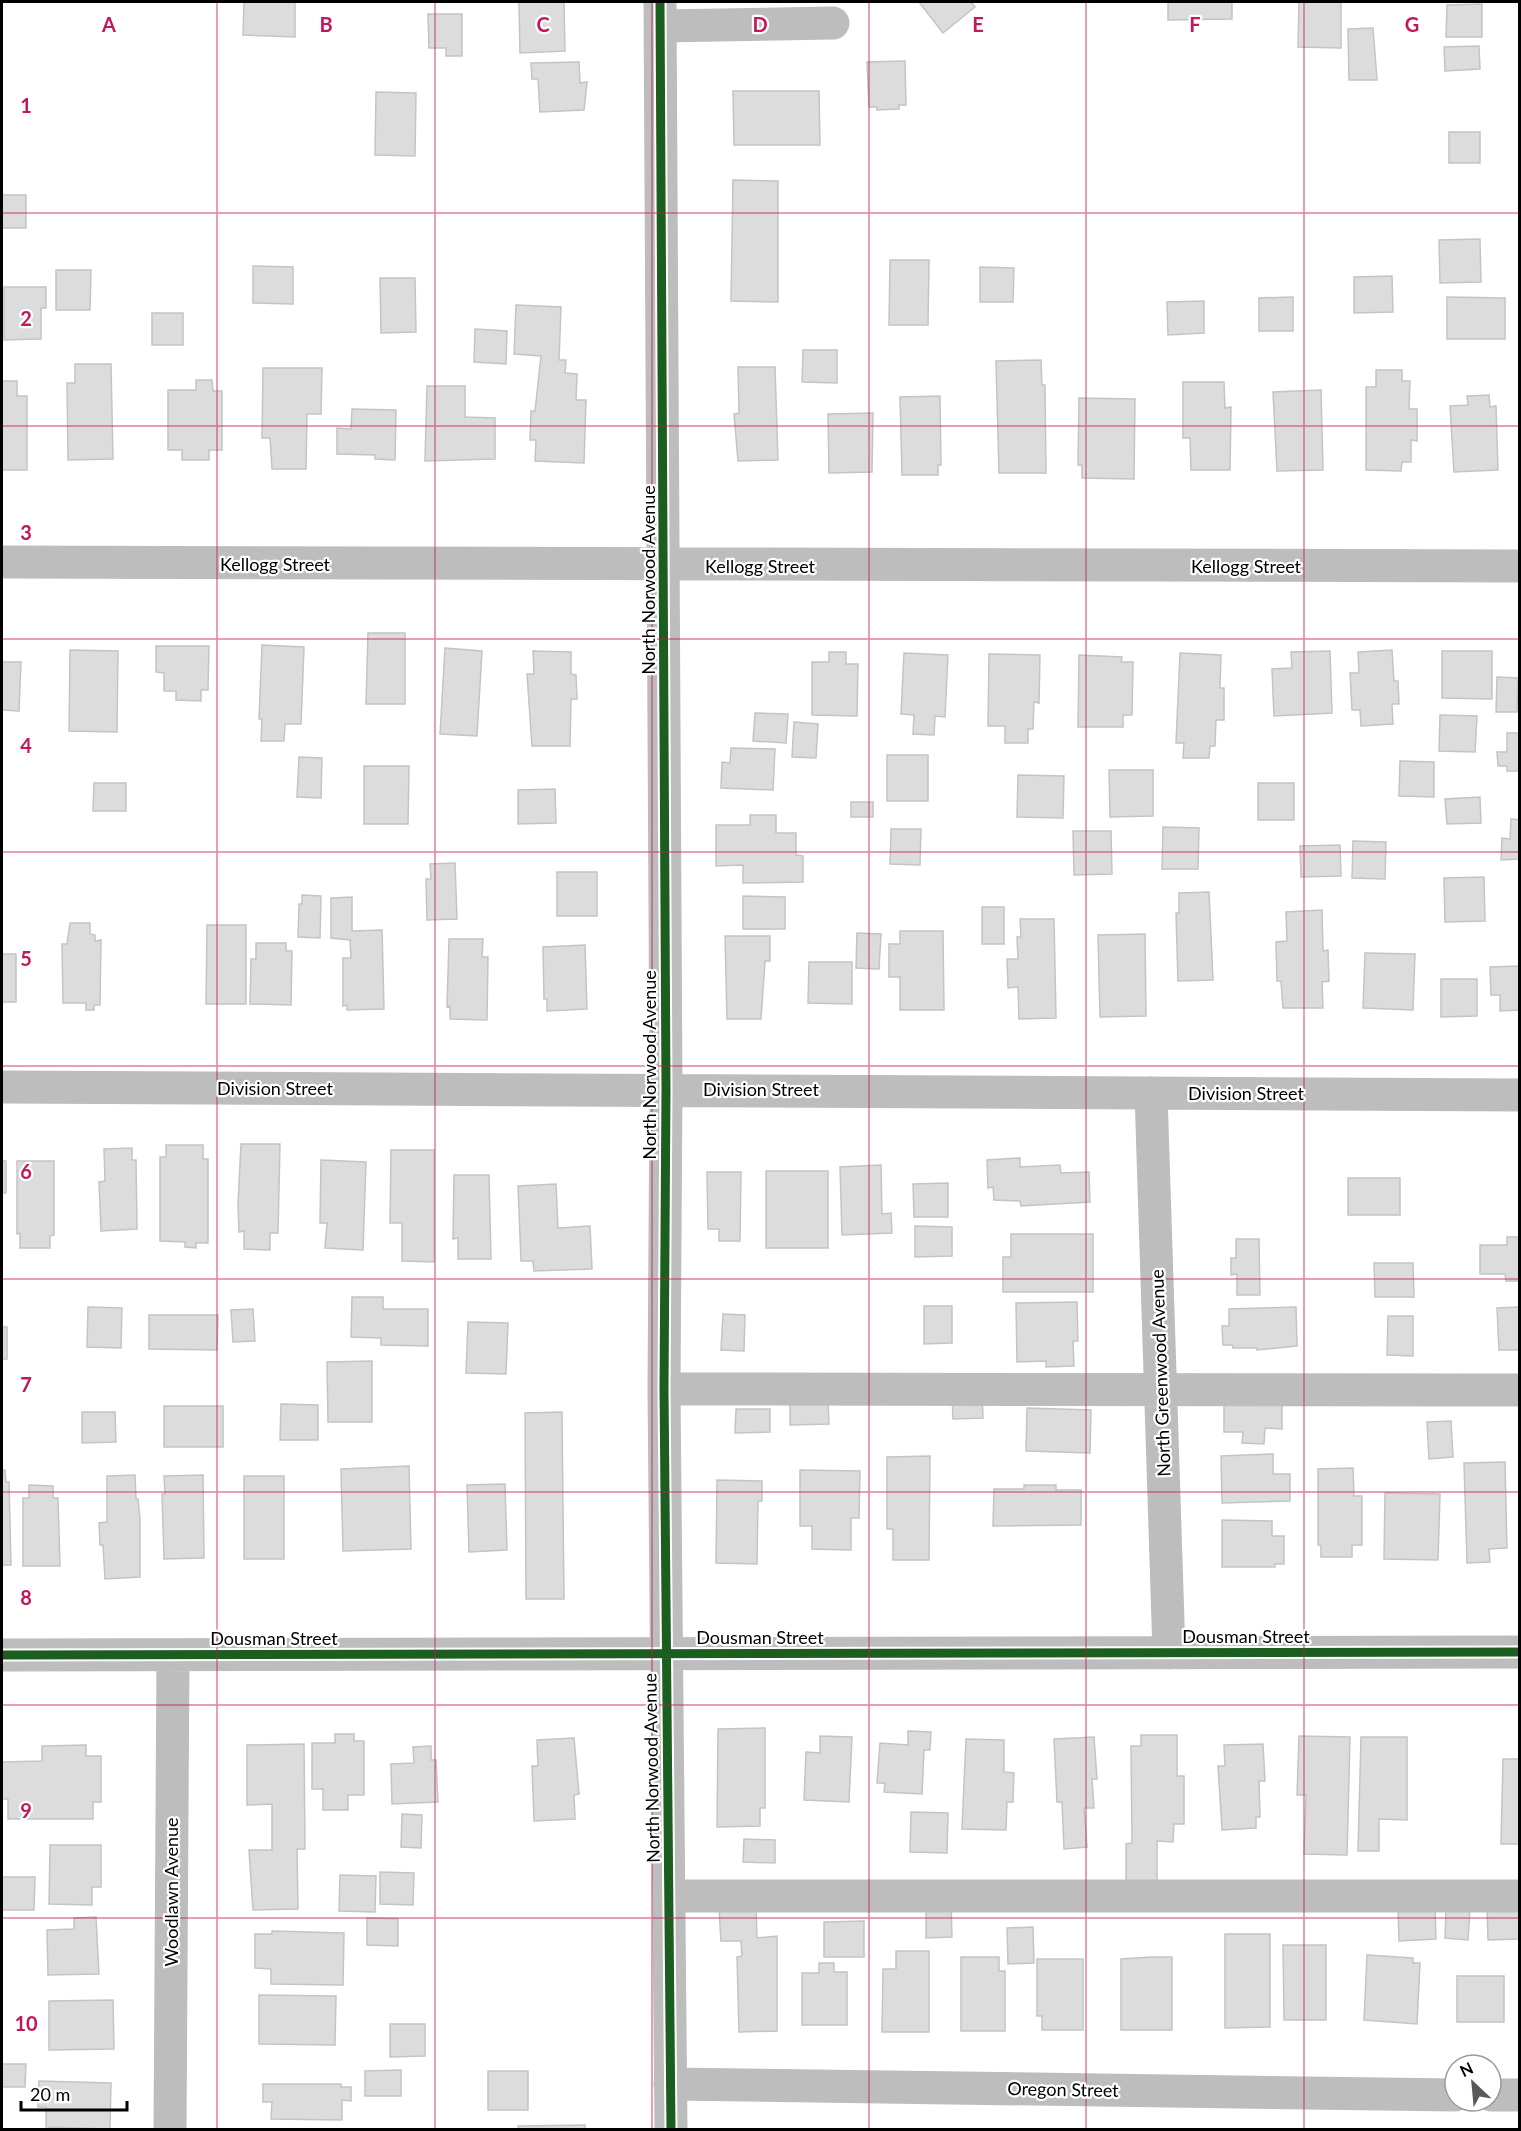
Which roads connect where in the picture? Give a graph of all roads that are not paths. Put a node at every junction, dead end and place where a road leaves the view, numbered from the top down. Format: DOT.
graph roads {
  1 [pos="661,14"];
  2 [pos="833,23"];
  3 [pos="2,562"];
  4 [pos="664,566"];
  5 [pos="1520,566"];
  6 [pos="2,1087"];
  7 [pos="666,1089"];
  8 [pos="1151,1093"];
  9 [pos="1520,1095"];
  10 [pos="664,1389"];
  11 [pos="1161,1389"];
  12 [pos="1520,1390"];
  13 [pos="1520,1652"];
  14 [pos="1169,1653"];
  15 [pos="666,1654"];
  16 [pos="2,1655"];
  17 [pos="173,1655"];
  18 [pos="669,1896"];
  19 [pos="1520,1896"];
  20 [pos="670,2084"];
  21 [pos="1443,2095"];
  22 [pos="1503,2095"];
  23 [pos="1520,2095"];
  24 [pos="170,2130"];
  25 [pos="671,2130"];
  1 -- 2 [label="street"];
  1 -- 4 [label="street, North Norwood Avenue"];
  3 -- 4 [label="street, Kellogg Street"];
  4 -- 5 [label="street, Kellogg Street"];
  4 -- 7 [label="street, North Norwood Avenue"];
  6 -- 7 [label="street, Division Street"];
  7 -- 8 [label="street, Division Street"];
  7 -- 10 [label="street, North Norwood Avenue"];
  8 -- 9 [label="street, Division Street"];
  8 -- 11 [label="street, North Greenwood Avenue"];
  10 -- 11 [label="street"];
  10 -- 15 [label="street, North Norwood Avenue"];
  11 -- 12 [label="street"];
  11 -- 14 [label="street, North Greenwood Avenue"];
  13 -- 14 [label="street, Dousman Street"];
  14 -- 15 [label="street, Dousman Street"];
  15 -- 17 [label="street, Dousman Street"];
  15 -- 18 [label="street, North Norwood Avenue"];
  16 -- 17 [label="street, Dousman Street"];
  17 -- 24 [label="street, Woodlawn Avenue"];
  18 -- 19 [label="street"];
  18 -- 20 [label="street, North Norwood Avenue"];
  20 -- 21 [label="street, Oregon Street"];
  20 -- 25 [label="street, North Norwood Avenue"];
  22 -- 23 [label="street"];
}
